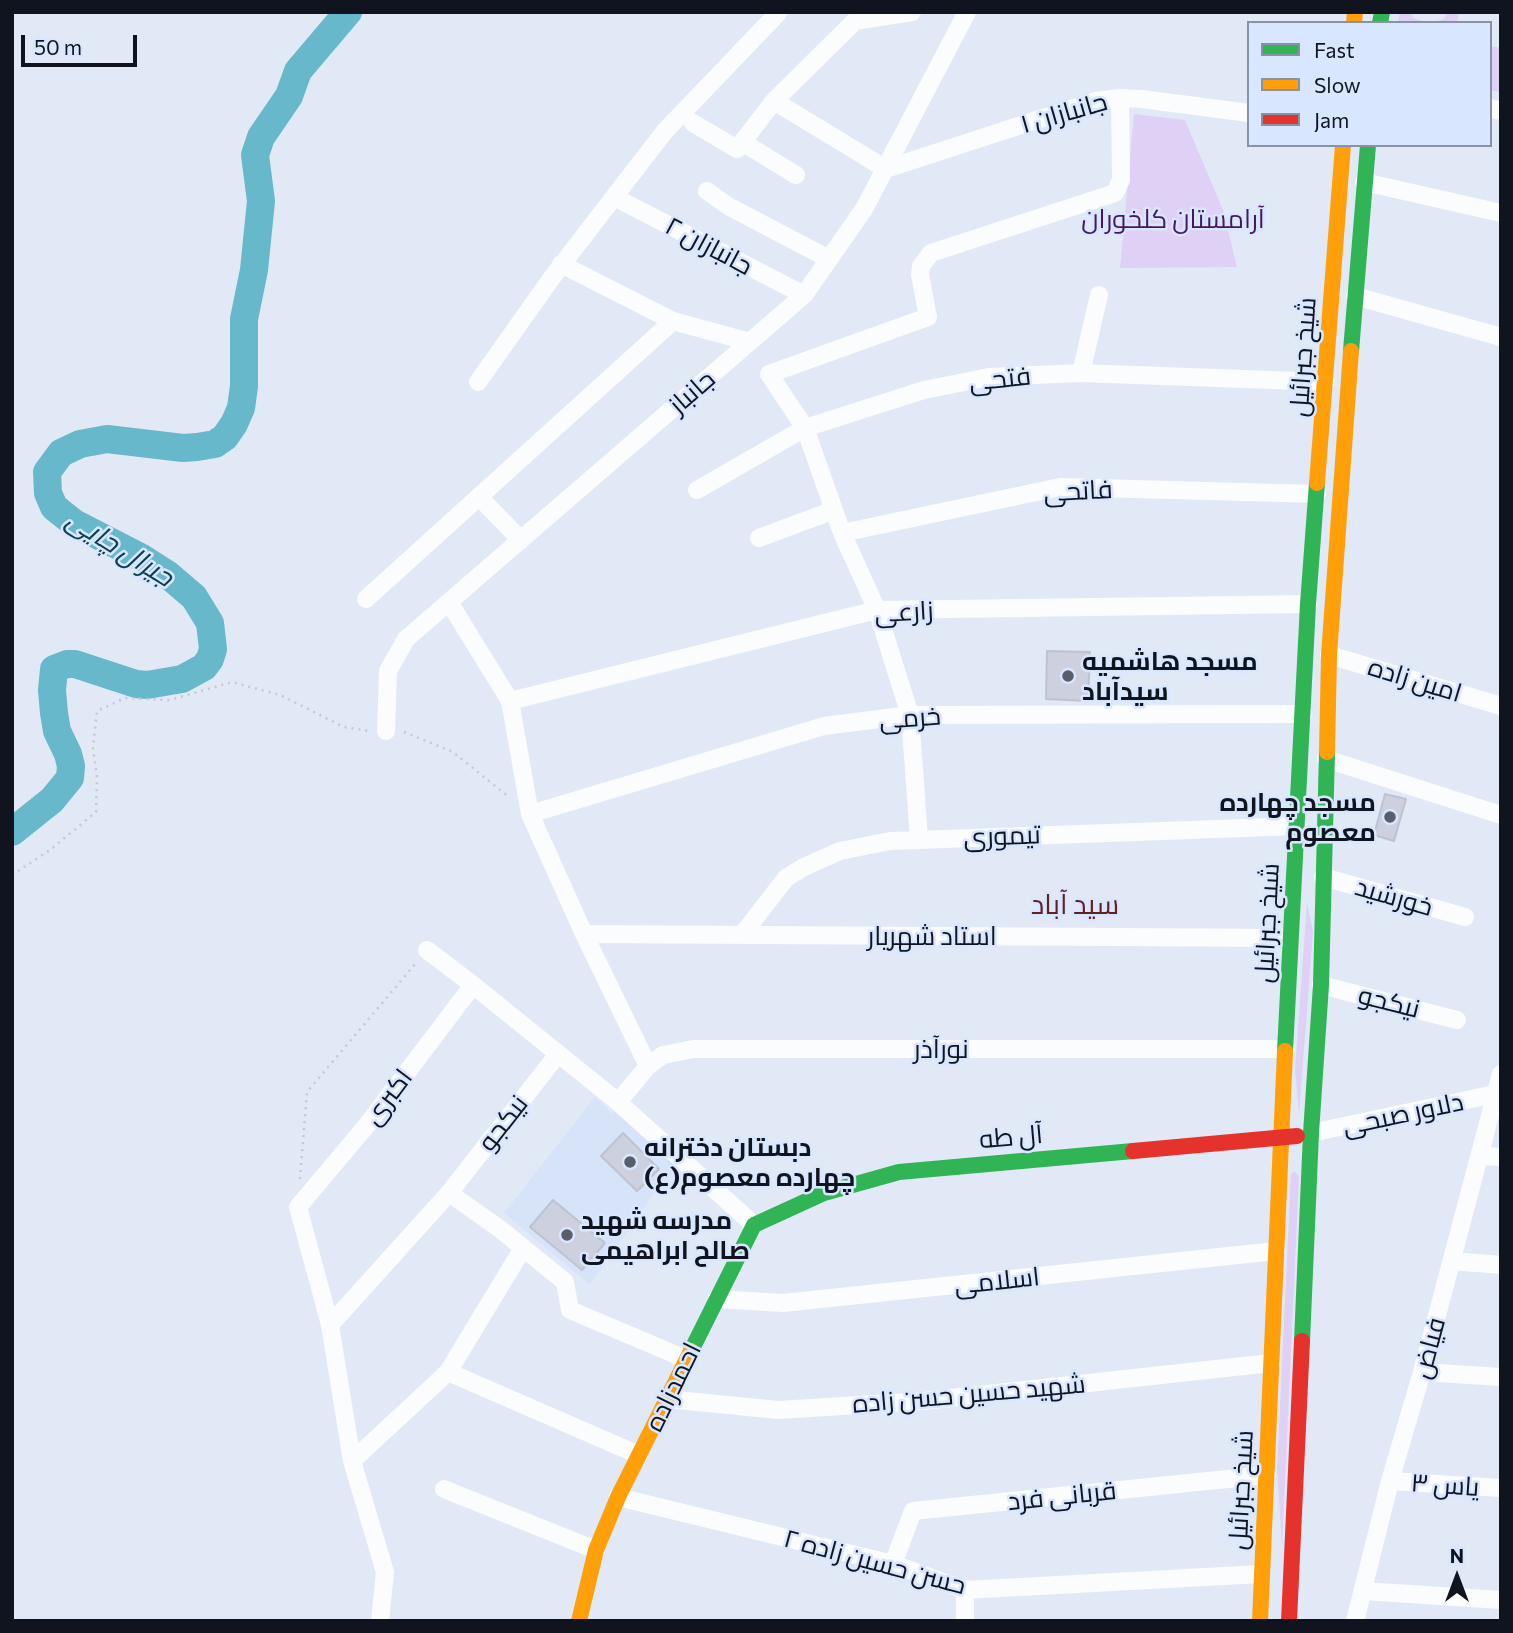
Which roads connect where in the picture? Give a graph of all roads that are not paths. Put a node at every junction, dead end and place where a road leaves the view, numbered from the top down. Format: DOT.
graph roads {
  1 [pos="779,12"];
  2 [pos="912,12"];
  3 [pos="967,12"];
  4 [pos="1120,98"];
  5 [pos="774,101"];
  6 [pos="1247,113"];
  7 [pos="693,123"];
  8 [pos="742,142"];
  9 [pos="1343,147"];
  10 [pos="1368,147"];
  11 [pos="886,169"];
  12 [pos="796,175"];
  13 [pos="1364,182"];
  14 [pos="706,191"];
  15 [pos="614,197"];
  16 [pos="1501,213"];
  17 [pos="829,259"];
  18 [pos="562,264"];
  19 [pos="804,295"];
  20 [pos="1099,295"];
  21 [pos="1355,296"];
  22 [pos="673,321"];
  23 [pos="1501,337"];
  24 [pos="750,342"];
  25 [pos="1082,373"];
  26 [pos="478,382"];
  27 [pos="1326,382"];
  28 [pos="805,428"];
  29 [pos="697,490"];
  30 [pos="1317,494"];
  31 [pos="479,497"];
  32 [pos="1339,497"];
  33 [pos="834,510"];
  34 [pos="842,533"];
  35 [pos="759,538"];
  36 [pos="521,540"];
  37 [pos="366,599"];
  38 [pos="449,603"];
  39 [pos="1308,604"];
  40 [pos="877,610"];
  41 [pos="1329,655"];
  42 [pos="510,701"];
  43 [pos="1501,706"];
  44 [pos="910,715"];
  45 [pos="1303,715"];
  46 [pos="386,731"];
  47 [pos="1326,759"];
  48 [pos="530,814"];
  49 [pos="1501,816"];
  50 [pos="1298,827"];
  51 [pos="919,839"];
  52 [pos="1324,877"];
  53 [pos="1294,878"];
  54 [pos="1465,917"];
  55 [pos="584,934"];
  56 [pos="742,935"];
  57 [pos="1290,938"];
  58 [pos="427,950"];
  59 [pos="473,985"];
  60 [pos="1321,985"];
  61 [pos="1457,1020"];
  62 [pos="1286,1049"];
  63 [pos="558,1054"];
  64 [pos="648,1066"];
  65 [pos="1501,1074"];
  66 [pos="1495,1094"];
  67 [pos="618,1102"];
  68 [pos="1311,1133"];
  69 [pos="1282,1139"];
  70 [pos="1481,1156"];
  71 [pos="1501,1157"];
  72 [pos="449,1193"];
  73 [pos="754,1225"];
  74 [pos="523,1248"];
  75 [pos="1276,1251"];
  76 [pos="1452,1261"];
  77 [pos="1501,1265"];
  78 [pos="717,1298"];
  79 [pos="330,1325"];
  80 [pos="686,1359"];
  81 [pos="1271,1363"];
  82 [pos="448,1372"];
  83 [pos="1422,1372"];
  84 [pos="1501,1377"];
  85 [pos="667,1399"];
  86 [pos="639,1455"];
  87 [pos="352,1461"];
  88 [pos="1267,1475"];
  89 [pos="1390,1481"];
  90 [pos="1501,1488"];
  91 [pos="443,1489"];
  92 [pos="618,1497"];
  93 [pos="596,1550"];
  94 [pos="893,1564"];
  95 [pos="1261,1574"];
  96 [pos="1291,1577"];
  97 [pos="965,1590"];
  98 [pos="1363,1591"];
  99 [pos="1501,1600"];
  100 [pos="380,1621"];
  101 [pos="579,1621"];
  102 [pos="965,1621"];
  103 [pos="1260,1621"];
  104 [pos="1289,1621"];
  105 [pos="1355,1621"];
  1 -- 15 [label="street"];
  2 -- 5 [label="street"];
  3 -- 11 [label="street, جانباز"];
  4 -- 6 [label="street, جانبازان ۱"];
  4 -- 11 [label="street, جانبازان ۱"];
  4 -- 28 [label="street"];
  5 -- 8 [label="street"];
  5 -- 11 [label="street"];
  7 -- 8 [label="street"];
  8 -- 12 [label="street"];
  9 -- 27 [label="street, شیخ جبرائیل"];
  10 -- 13 [label="street, شیخ جبرائیل"];
  11 -- 17 [label="street, جانباز"];
  13 -- 16 [label="street"];
  13 -- 21 [label="street, شیخ جبرائیل"];
  14 -- 17 [label="street"];
  15 -- 18 [label="street"];
  15 -- 19 [label="street, جانبازان ۲"];
  17 -- 19 [label="street, جانباز"];
  18 -- 22 [label="street"];
  18 -- 26 [label="street"];
  19 -- 24 [label="street, جانباز"];
  20 -- 25 [label="street"];
  21 -- 23 [label="street"];
  21 -- 32 [label="street, شیخ جبرائیل"];
  22 -- 24 [label="street"];
  22 -- 31 [label="street"];
  24 -- 36 [label="street, جانباز"];
  25 -- 27 [label="street, فتحی"];
  25 -- 28 [label="street, فتحی"];
  27 -- 30 [label="street, شیخ جبرائیل"];
  28 -- 29 [label="street, فتحی"];
  28 -- 33 [label="street"];
  30 -- 32 [label="street"];
  30 -- 34 [label="street, فاتحی"];
  30 -- 39 [label="street, شیخ جبرائیل"];
  31 -- 36 [label="street"];
  31 -- 37 [label="street"];
  32 -- 41 [label="street, شیخ جبرائیل"];
  33 -- 34 [label="street"];
  33 -- 35 [label="street"];
  34 -- 40 [label="street"];
  36 -- 38 [label="street, جانباز"];
  38 -- 42 [label="street"];
  38 -- 46 [label="street, جانباز"];
  39 -- 40 [label="street, زارعی"];
  39 -- 45 [label="street, شیخ جبرائیل"];
  40 -- 42 [label="street, زارعی"];
  40 -- 44 [label="street"];
  41 -- 43 [label="street, امین زاده"];
  41 -- 47 [label="street, شیخ جبرائیل"];
  42 -- 48 [label="street"];
  44 -- 45 [label="street, خرمی"];
  44 -- 48 [label="street, خرمی"];
  44 -- 51 [label="street"];
  45 -- 50 [label="street, شیخ جبرائیل"];
  47 -- 49 [label="street"];
  47 -- 52 [label="street, شیخ جبرائیل"];
  48 -- 55 [label="street"];
  50 -- 51 [label="street, تیموری"];
  50 -- 53 [label="street, شیخ جبرائیل"];
  51 -- 56 [label="street, تیموری"];
  52 -- 53 [label="street"];
  52 -- 54 [label="street, خورشید"];
  52 -- 60 [label="street, شیخ جبرائیل"];
  53 -- 57 [label="street, شیخ جبرائیل"];
  55 -- 56 [label="street, استاد شهریار"];
  55 -- 64 [label="street"];
  56 -- 57 [label="street, استاد شهریار"];
  57 -- 62 [label="street, شیخ جبرائیل"];
  58 -- 59 [label="street"];
  59 -- 63 [label="street"];
  59 -- 79 [label="street, اکبری"];
  60 -- 61 [label="street, نیکجو"];
  60 -- 68 [label="street, شیخ جبرائیل"];
  62 -- 64 [label="street, نورآذر"];
  62 -- 69 [label="street, شیخ جبرائیل"];
  63 -- 67 [label="street"];
  63 -- 72 [label="street, نیکجو"];
  64 -- 67 [label="street, نورآذر"];
  65 -- 66 [label="street, فیاض"];
  66 -- 68 [label="street, دلاور صبحی"];
  66 -- 70 [label="street, فیاض"];
  67 -- 73 [label="street"];
  68 -- 69 [label="street, آل طه"];
  68 -- 96 [label="street, شیخ جبرائیل"];
  69 -- 73 [label="street, آل طه"];
  69 -- 75 [label="street, شیخ جبرائیل"];
  70 -- 71 [label="street"];
  70 -- 76 [label="street, فیاض"];
  72 -- 74 [label="street"];
  72 -- 79 [label="street, نیکجو"];
  73 -- 78 [label="street, احمدزاده"];
  74 -- 80 [label="street"];
  74 -- 82 [label="street"];
  75 -- 78 [label="street, اسلامی"];
  75 -- 81 [label="street, شیخ جبرائیل"];
  76 -- 77 [label="street"];
  76 -- 83 [label="street, فیاض"];
  78 -- 80 [label="street, احمدزاده"];
  79 -- 87 [label="street"];
  80 -- 85 [label="street, احمدزاده"];
  81 -- 85 [label="street, شهید حسین حسن زاده"];
  81 -- 88 [label="street, شیخ جبرائیل"];
  82 -- 86 [label="street"];
  82 -- 87 [label="street"];
  83 -- 84 [label="street"];
  83 -- 89 [label="street, فیاض"];
  85 -- 86 [label="street, احمدزاده"];
  86 -- 92 [label="street, احمدزاده"];
  87 -- 100 [label="street"];
  88 -- 94 [label="street, قربانی فرد"];
  88 -- 95 [label="street, شیخ جبرائیل"];
  89 -- 90 [label="street, یاس ۳"];
  89 -- 98 [label="street, فیاض"];
  91 -- 93 [label="street"];
  92 -- 93 [label="street, احمدزاده"];
  92 -- 94 [label="street, حسن حسین زاده ۲"];
  93 -- 101 [label="street, احمدزاده"];
  94 -- 97 [label="street, حسن حسین زاده ۲"];
  95 -- 96 [label="street"];
  95 -- 97 [label="street, حسن حسین زاده ۲"];
  95 -- 103 [label="street, شیخ جبرائیل"];
  96 -- 104 [label="street, شیخ جبرائیل"];
  97 -- 102 [label="street"];
  98 -- 99 [label="street"];
  98 -- 105 [label="street, فیاض"];
}
